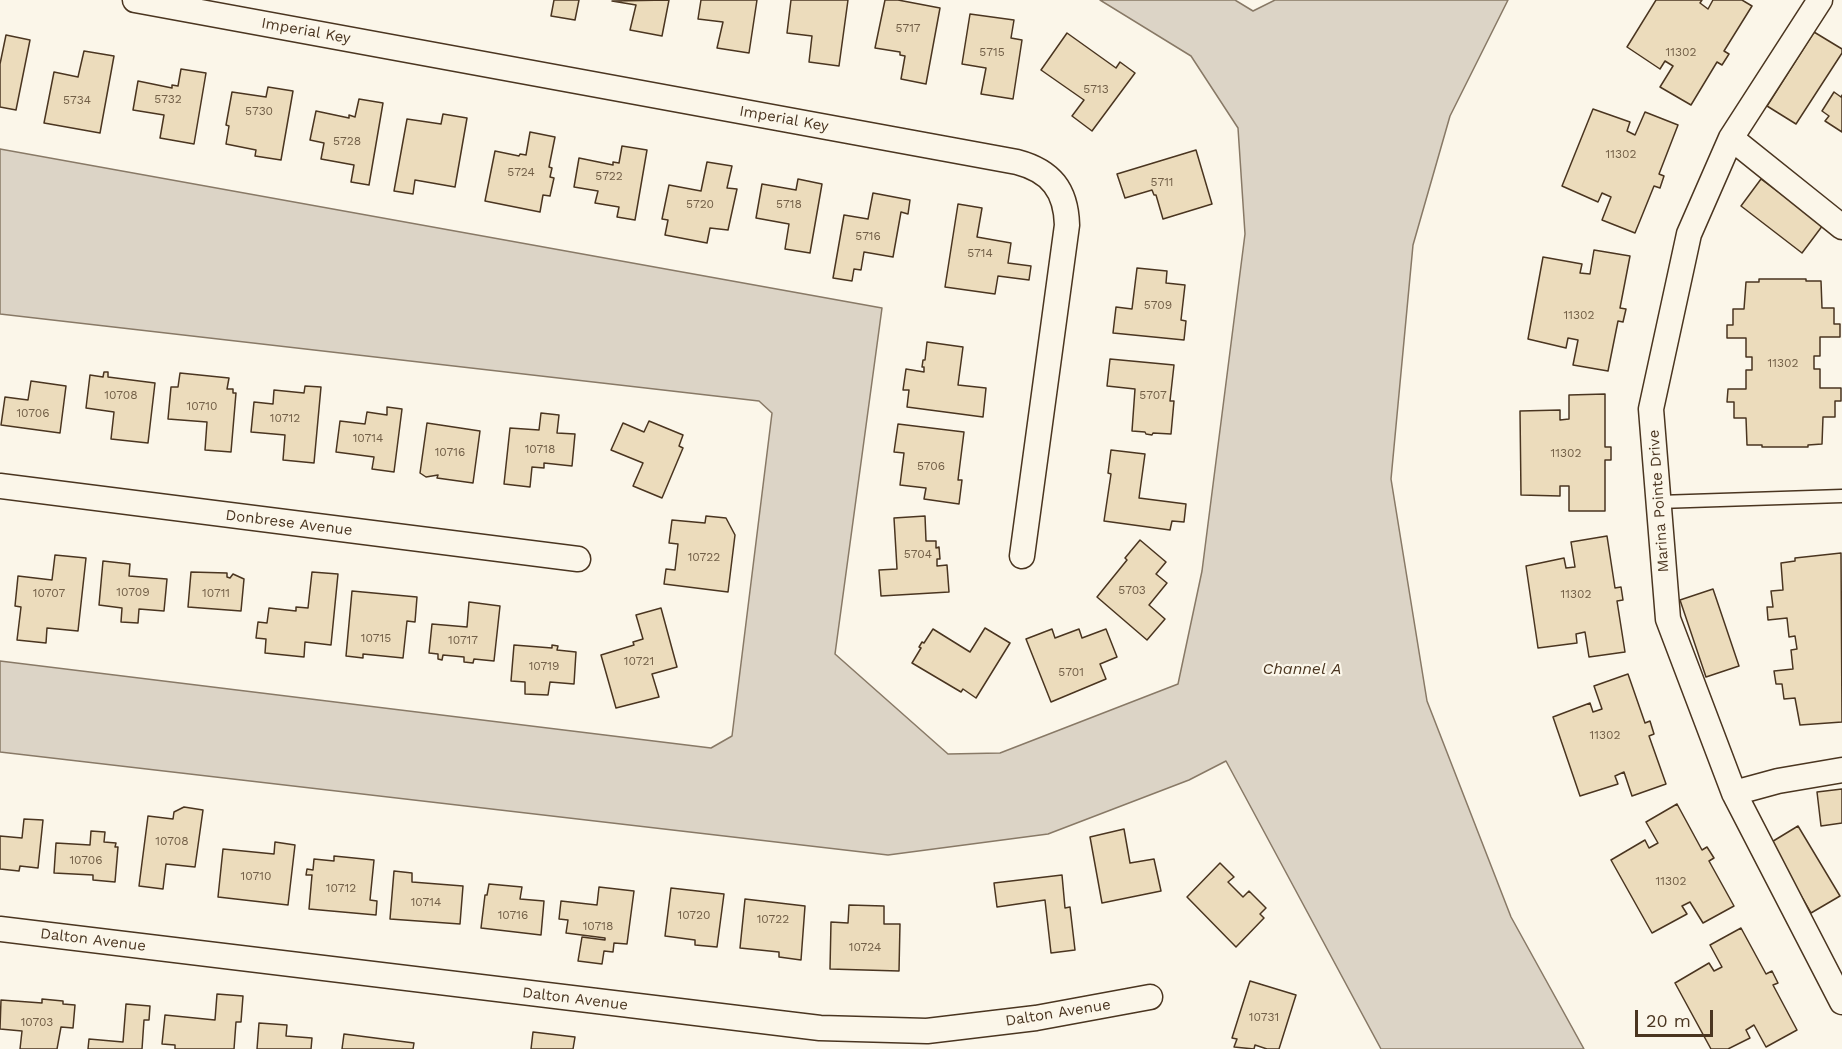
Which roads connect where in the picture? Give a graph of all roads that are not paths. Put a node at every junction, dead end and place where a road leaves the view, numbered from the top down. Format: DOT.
graph roads {
  1 [pos="135,0"];
  2 [pos="1820,0"];
  3 [pos="1731,138"];
  4 [pos="1842,227"];
  5 [pos="0,486"];
  6 [pos="1842,496"];
  7 [pos="1659,502"];
  8 [pos="1022,556"];
  9 [pos="578,559"];
  10 [pos="1842,770"];
  11 [pos="1734,794"];
  12 [pos="0,929"];
  13 [pos="1150,997"];
  14 [pos="1842,1002"];
  1 -- 8 [label="street, Imperial Key"];
  2 -- 3 [label="street, Marina Pointe Drive"];
  3 -- 4 [label="street"];
  3 -- 7 [label="street, Marina Pointe Drive"];
  5 -- 9 [label="street, Donbrese Avenue"];
  6 -- 7 [label="lane"];
  7 -- 11 [label="street, Marina Pointe Drive"];
  10 -- 11 [label="street"];
  11 -- 14 [label="street, Marina Pointe Drive"];
  12 -- 13 [label="street, Dalton Avenue"];
}
